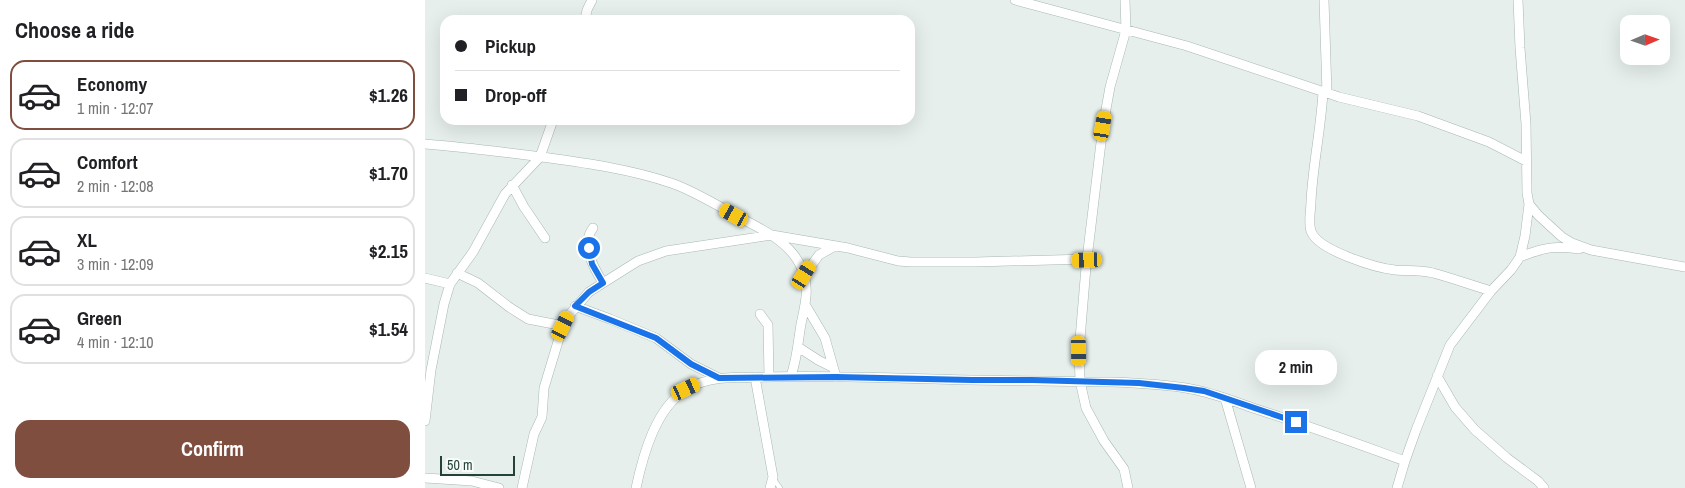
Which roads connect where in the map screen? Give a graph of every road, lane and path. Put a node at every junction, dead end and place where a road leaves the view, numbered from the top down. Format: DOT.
graph roads {
  1 [pos="592,0"];
  2 [pos="1015,0"];
  3 [pos="1125,0"];
  4 [pos="1324,0"];
  5 [pos="1518,0"];
  6 [pos="586,15"];
  7 [pos="1126,30"];
  8 [pos="1325,92"];
  9 [pos="551,125"];
  10 [pos="425,144"];
  11 [pos="540,157"];
  12 [pos="1526,161"];
  13 [pos="512,185"];
  14 [pos="1529,204"];
  15 [pos="593,228"];
  16 [pos="772,235"];
  17 [pos="545,238"];
  18 [pos="835,246"];
  19 [pos="1591,250"];
  20 [pos="1520,257"];
  21 [pos="1087,260"];
  22 [pos="1685,267"];
  23 [pos="457,273"];
  24 [pos="804,275"];
  25 [pos="425,278"];
  26 [pos="603,283"];
  27 [pos="450,284"];
  28 [pos="1491,291"];
  29 [pos="575,306"];
  30 [pos="806,306"];
  31 [pos="759,314"];
  32 [pos="563,326"];
  33 [pos="798,347"];
  34 [pos="832,367"];
  35 [pos="791,376"];
  36 [pos="1437,376"];
  37 [pos="755,377"];
  38 [pos="769,377"];
  39 [pos="836,377"];
  40 [pos="719,378"];
  41 [pos="1080,381"];
  42 [pos="1225,398"];
  43 [pos="425,422"];
  44 [pos="1405,461"];
  45 [pos="773,477"];
  46 [pos="425,478"];
  47 [pos="499,488"];
  48 [pos="522,488"];
  49 [pos="636,488"];
  50 [pos="770,488"];
  51 [pos="780,488"];
  52 [pos="1128,488"];
  53 [pos="1251,488"];
  54 [pos="1397,488"];
  55 [pos="1544,488"];
  1 -- 6 [label="street"];
  2 -- 7 [label="street"];
  3 -- 7 [label="street"];
  4 -- 8 [label="street"];
  5 -- 12 [label="street"];
  7 -- 8 [label="street"];
  7 -- 21 [label="street"];
  8 -- 12 [label="street"];
  8 -- 28 [label="street"];
  9 -- 11 [label="street"];
  10 -- 11 [label="street"];
  11 -- 13 [label="street"];
  11 -- 16 [label="street"];
  12 -- 14 [label="street"];
  13 -- 17 [label="street"];
  13 -- 23 [label="street"];
  14 -- 19 [label="street"];
  14 -- 20 [label="street"];
  15 -- 26 [label="street"];
  16 -- 18 [label="street"];
  16 -- 24 [label="street"];
  16 -- 26 [label="street"];
  18 -- 21 [label="street"];
  18 -- 24 [label="street"];
  19 -- 20 [label="street"];
  19 -- 22 [label="street"];
  20 -- 28 [label="street"];
  21 -- 41 [label="street"];
  23 -- 27 [label="street"];
  23 -- 32 [label="street"];
  24 -- 30 [label="street"];
  25 -- 27 [label="street"];
  26 -- 29 [label="street"];
  27 -- 43 [label="street"];
  28 -- 36 [label="street"];
  29 -- 32 [label="street"];
  29 -- 40 [label="street"];
  30 -- 33 [label="street"];
  30 -- 34 [label="street"];
  31 -- 38 [label="street"];
  32 -- 48 [label="street"];
  33 -- 34 [label="street"];
  33 -- 35 [label="street"];
  34 -- 39 [label="street"];
  35 -- 38 [label="street"];
  35 -- 39 [label="street"];
  36 -- 44 [label="street"];
  36 -- 55 [label="street"];
  37 -- 38 [label="street"];
  37 -- 40 [label="street"];
  37 -- 45 [label="street"];
  39 -- 41 [label="street"];
  40 -- 49 [label="street"];
  41 -- 42 [label="street"];
  41 -- 52 [label="street"];
  42 -- 44 [label="street"];
  42 -- 53 [label="street"];
  44 -- 54 [label="street"];
  45 -- 50 [label="street"];
  45 -- 51 [label="lane"];
  46 -- 47 [label="street"];
}
